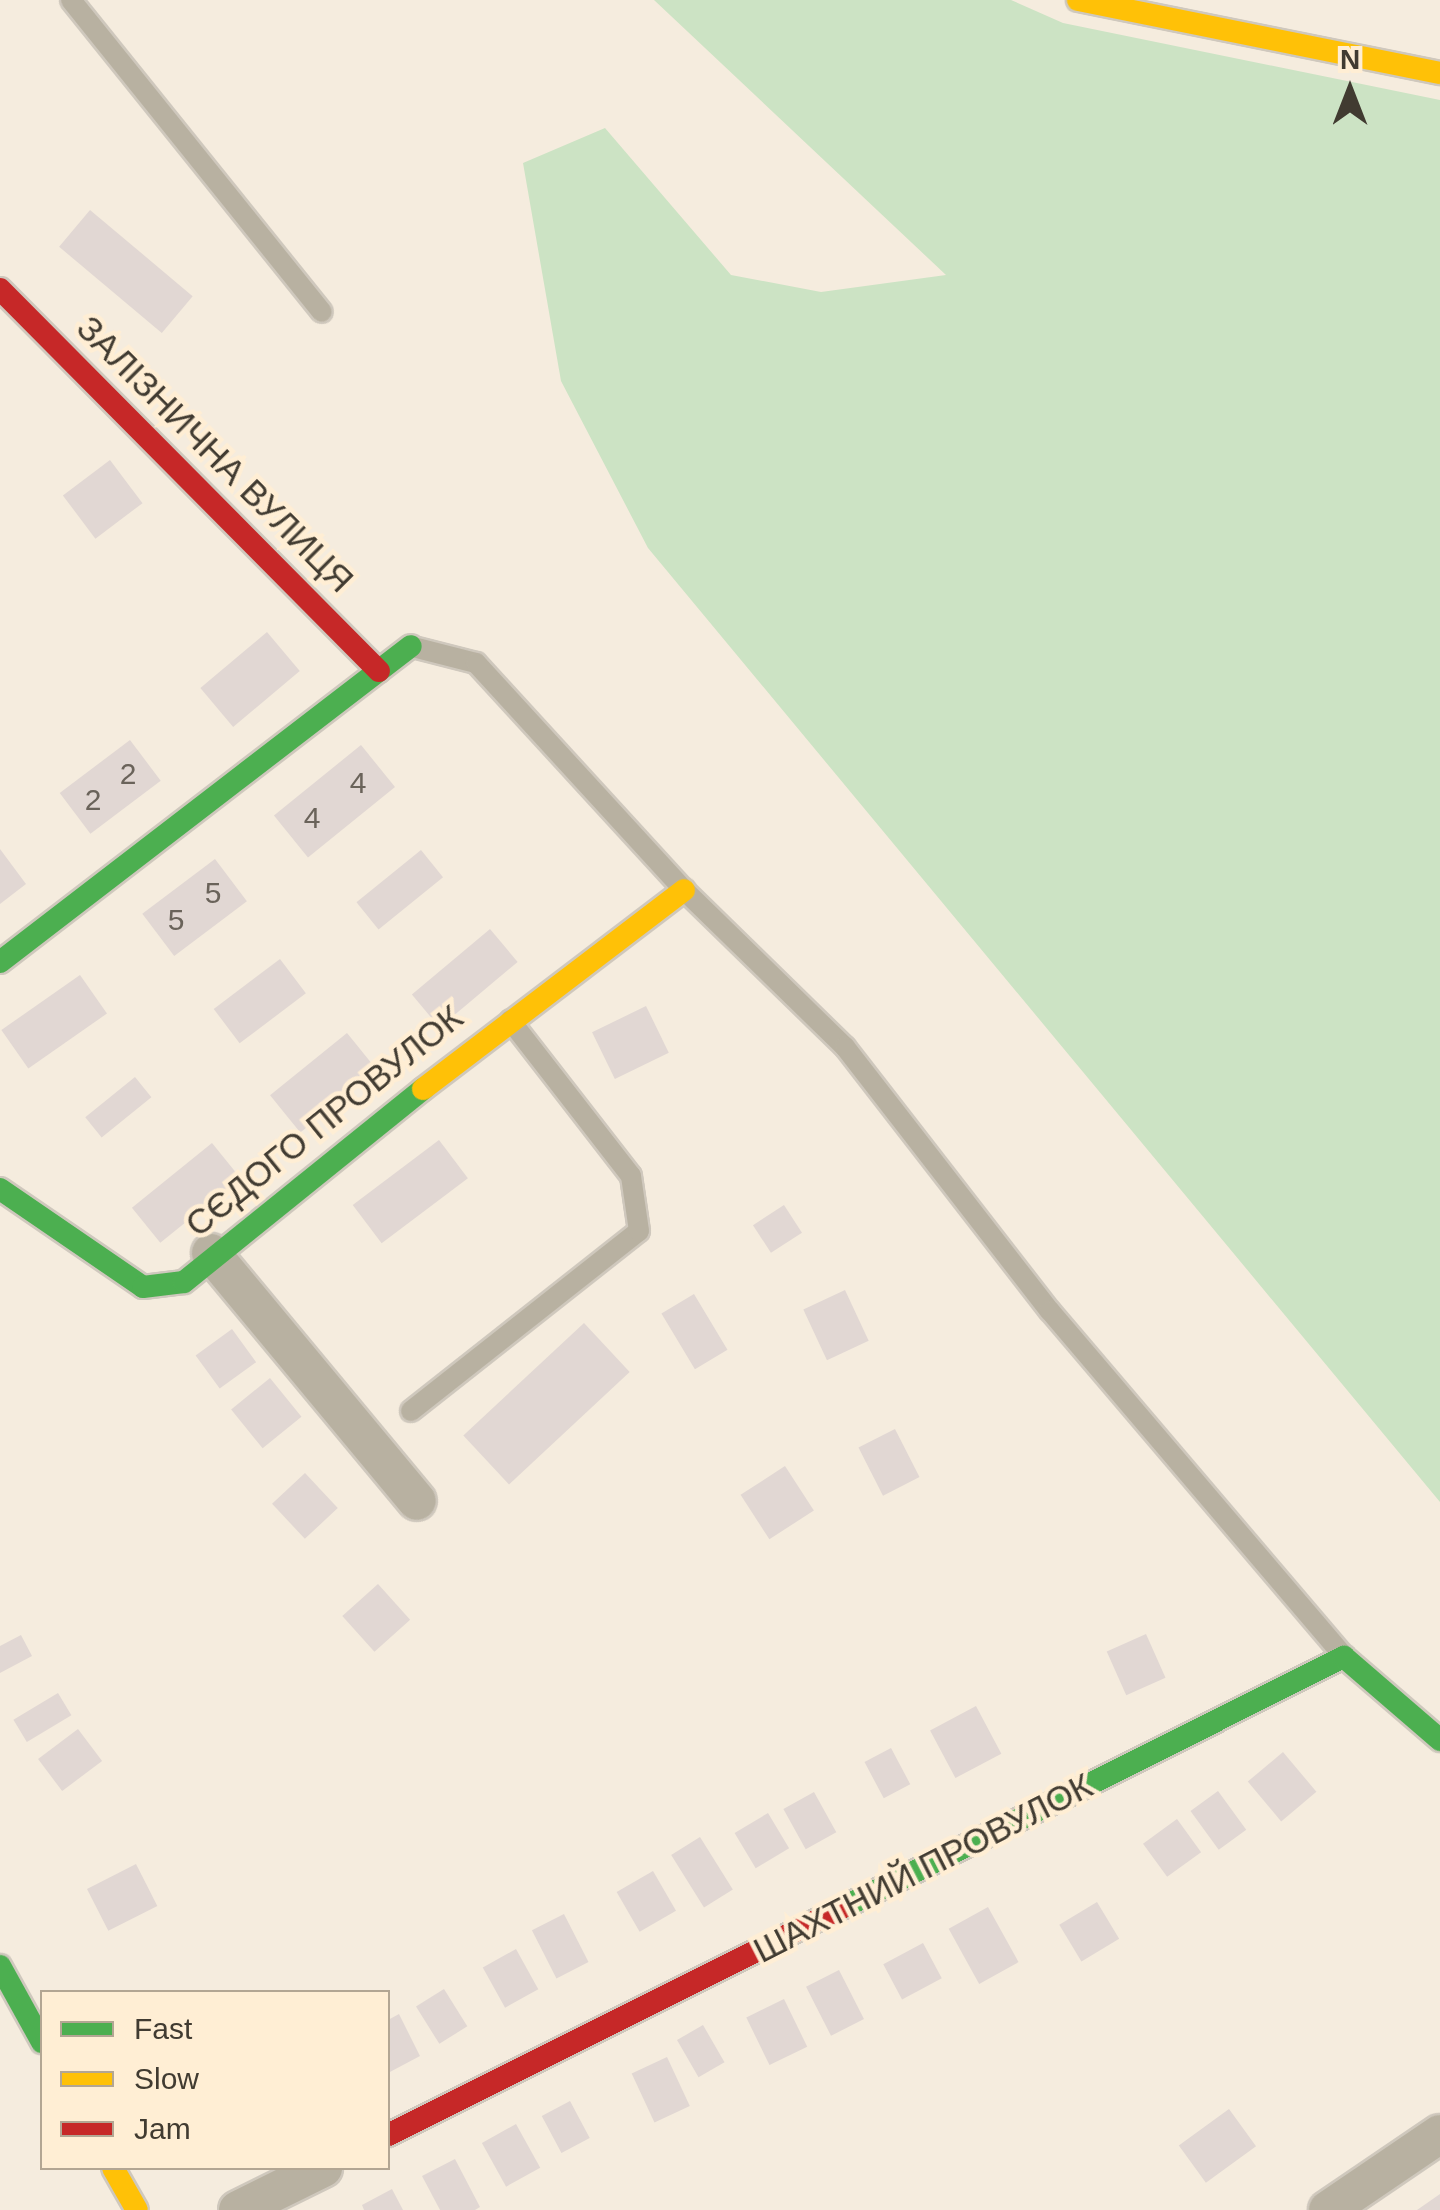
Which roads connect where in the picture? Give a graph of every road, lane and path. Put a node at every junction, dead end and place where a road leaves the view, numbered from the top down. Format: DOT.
graph roads {
  1 [pos="71,0"];
  2 [pos="1078,0"];
  3 [pos="1440,74"];
  4 [pos="0,289"];
  5 [pos="322,312"];
  6 [pos="411,646"];
  7 [pos="379,670"];
  8 [pos="684,890"];
  9 [pos="0,962"];
  10 [pos="509,1018"];
  11 [pos="0,1189"];
  12 [pos="211,1253"];
  13 [pos="411,1411"];
  14 [pos="417,1501"];
  15 [pos="1344,1657"];
  16 [pos="1440,1740"];
  17 [pos="0,1966"];
  18 [pos="40,2038"];
  19 [pos="390,2134"];
  20 [pos="1440,2134"];
  21 [pos="114,2170"];
  22 [pos="319,2170"];
  23 [pos="137,2210"];
  24 [pos="238,2210"];
  25 [pos="1328,2210"];
  1 -- 5 [label="lane"];
  2 -- 3 [label="street"];
  4 -- 7 [label="street, ЗАЛІЗНИЧНА ВУЛИЦЯ"];
  6 -- 7 [label="street"];
  6 -- 8 [label="lane"];
  7 -- 9 [label="street"];
  8 -- 10 [label="street, СЄДОГО ПРОВУЛОК"];
  8 -- 15 [label="lane"];
  10 -- 12 [label="street, СЄДОГО ПРОВУЛОК"];
  10 -- 13 [label="lane"];
  11 -- 12 [label="street, СЄДОГО ПРОВУЛОК"];
  12 -- 14 [label="street"];
  15 -- 16 [label="street"];
  15 -- 19 [label="street, ШАХТНИЙ ПРОВУЛОК"];
  17 -- 18 [label="street"];
  20 -- 25 [label="street"];
  21 -- 23 [label="street"];
  22 -- 24 [label="street"];
}
